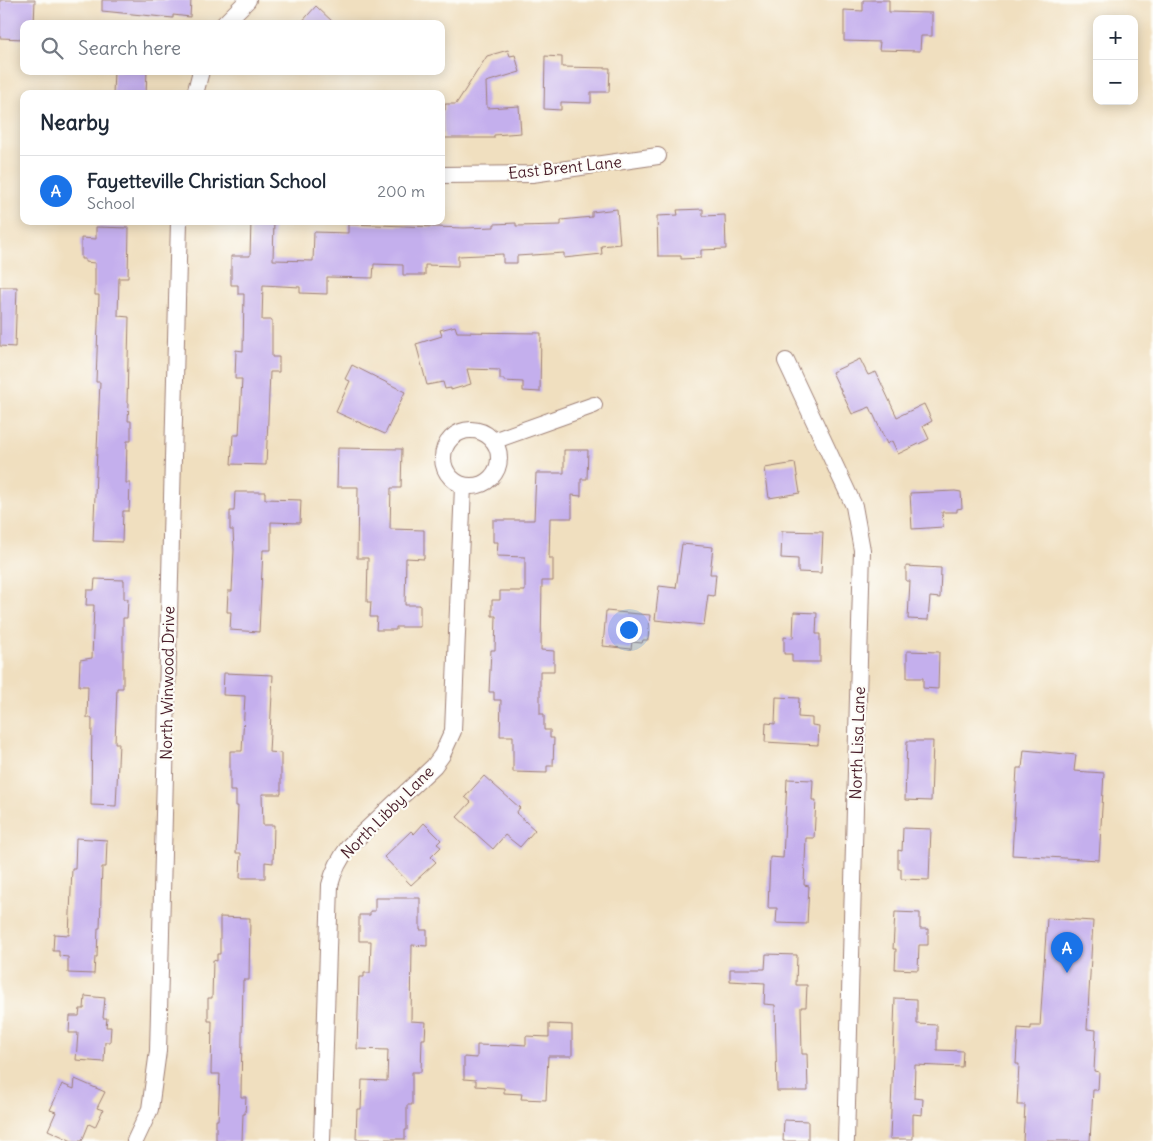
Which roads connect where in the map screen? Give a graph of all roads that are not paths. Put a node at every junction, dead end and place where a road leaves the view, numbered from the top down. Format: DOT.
graph roads {
  1 [pos="248,0"];
  2 [pos="228,20"];
  3 [pos="200,75"];
  4 [pos="196,90"];
  5 [pos="658,156"];
  6 [pos="445,175"];
  7 [pos="179,225"];
  8 [pos="786,361"];
  9 [pos="594,404"];
  10 [pos="493,441"];
  11 [pos="463,486"];
  12 [pos="135,1141"];
  13 [pos="322,1141"];
  14 [pos="846,1141"];
  1 -- 2 [label="street"];
  3 -- 4 [label="street"];
  5 -- 6 [label="street, East Brent Lane"];
  7 -- 12 [label="street, North Winwood Drive"];
  8 -- 14 [label="street, North Lisa Lane"];
  9 -- 10 [label="street"];
  10 -- 11 [label="street"];
  10 -- 11 [label="street"];
  11 -- 13 [label="street, North Libby Lane"];
}
